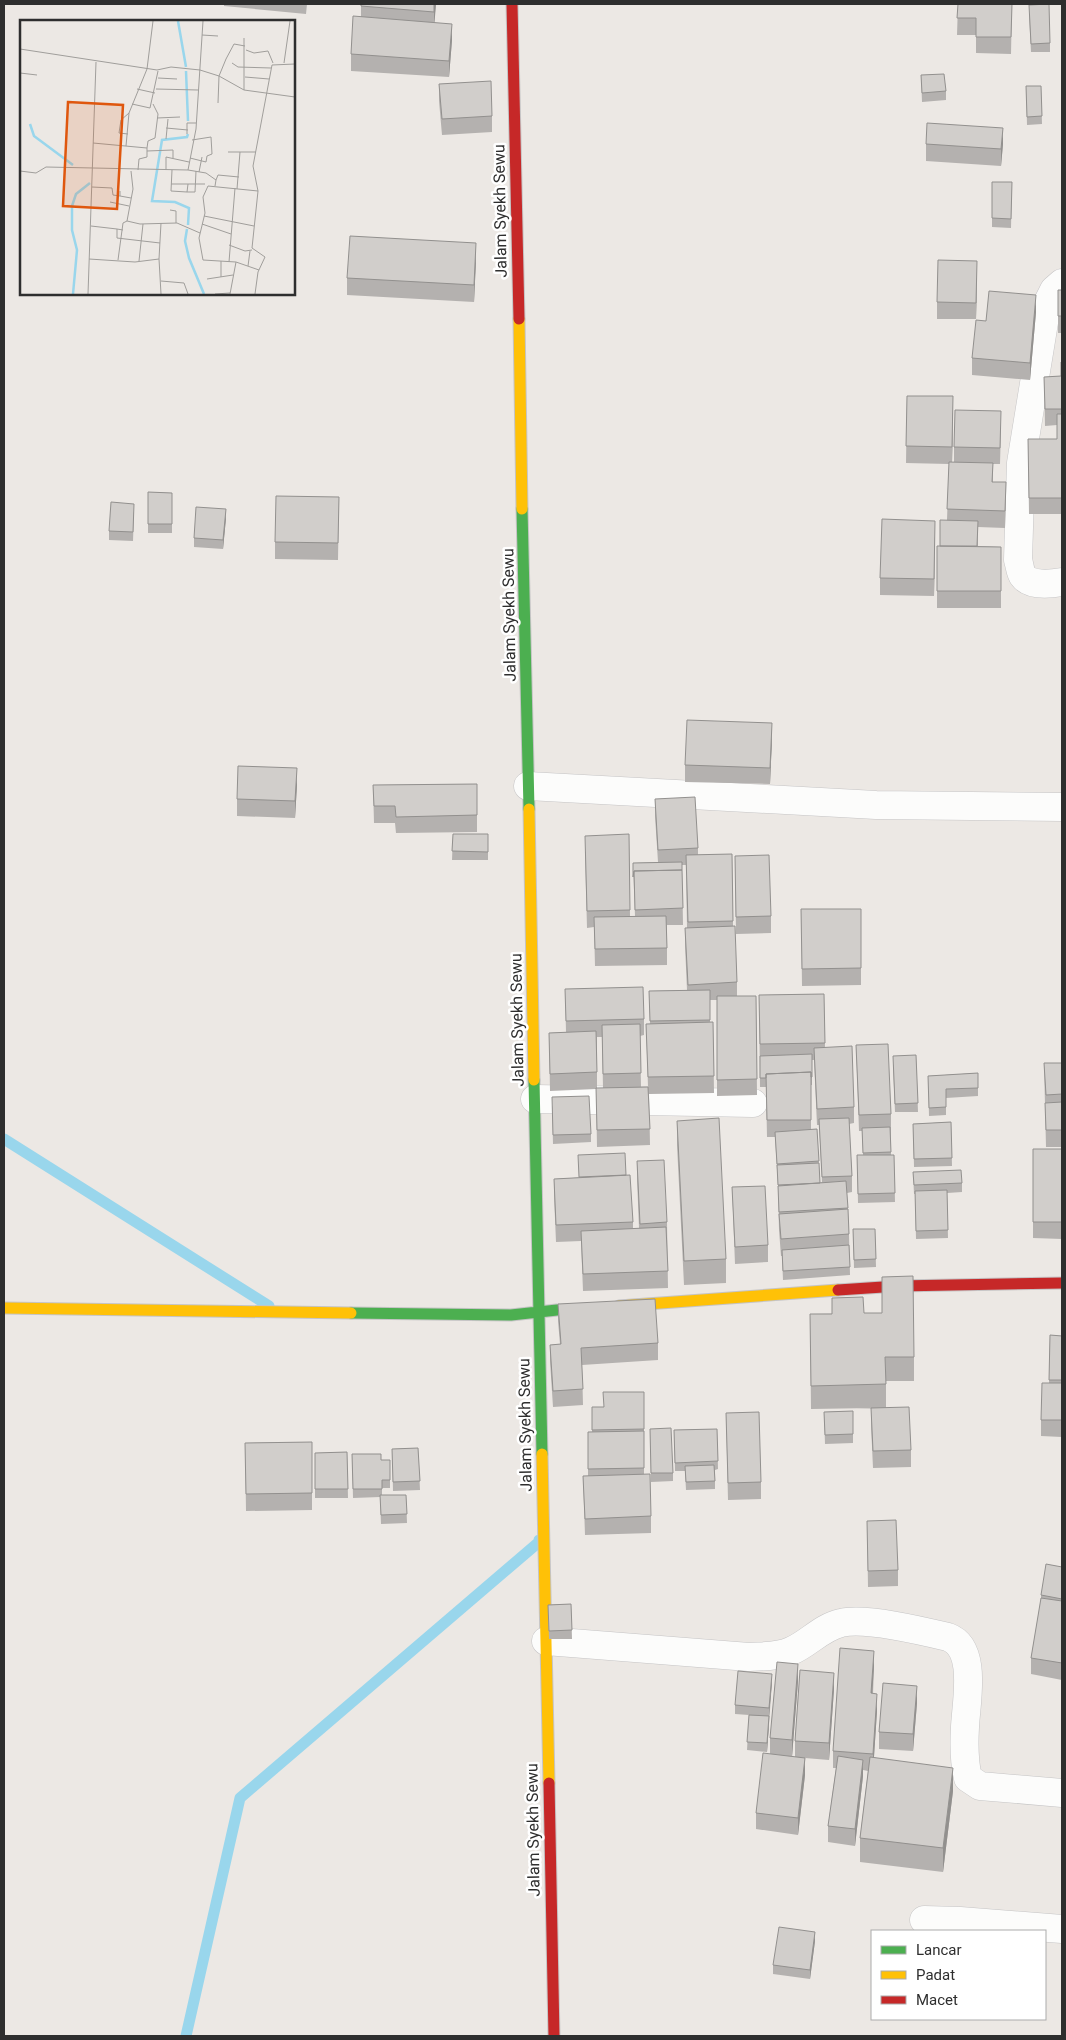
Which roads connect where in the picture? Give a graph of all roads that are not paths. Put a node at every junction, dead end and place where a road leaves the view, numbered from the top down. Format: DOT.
graph roads {
  1 [pos="512,4"];
  2 [pos="1062,283"];
  3 [pos="1062,582"];
  4 [pos="528,786"];
  5 [pos="1062,807"];
  6 [pos="535,1099"];
  7 [pos="753,1103"];
  8 [pos="1062,1283"];
  9 [pos="606,1307"];
  10 [pos="4,1308"];
  11 [pos="568,1310"];
  12 [pos="536,1313"];
  13 [pos="546,1641"];
  14 [pos="1062,1793"];
  15 [pos="924,1920"];
  16 [pos="1062,1929"];
  17 [pos="554,2036"];
  1 -- 4 [label="street, Jalam Syekh Sewu"];
  2 -- 3 [label="street"];
  4 -- 5 [label="street"];
  4 -- 6 [label="street, Jalam Syekh Sewu"];
  6 -- 7 [label="street"];
  6 -- 12 [label="street, Jalam Syekh Sewu"];
  8 -- 9 [label="street"];
  10 -- 12 [label="street"];
  11 -- 12 [label="street"];
  12 -- 13 [label="street, Jalam Syekh Sewu"];
  13 -- 14 [label="street"];
  13 -- 17 [label="street, Jalam Syekh Sewu"];
  15 -- 16 [label="street"];
}
